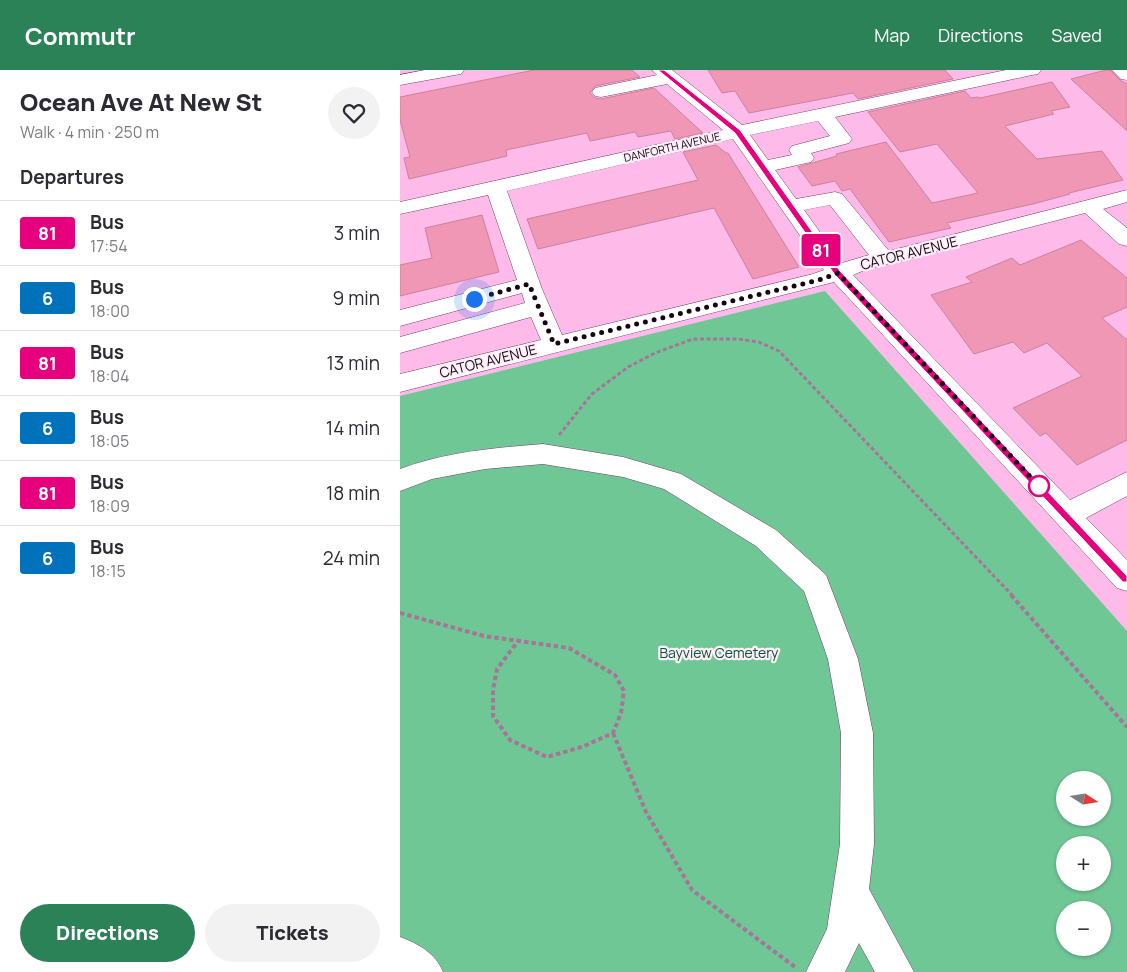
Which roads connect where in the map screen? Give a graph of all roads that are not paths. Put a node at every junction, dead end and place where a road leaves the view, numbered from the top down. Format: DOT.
graph roads {
  1 [pos="455,70"];
  2 [pos="1032,70"];
  3 [pos="1122,70"];
  4 [pos="666,74"];
  5 [pos="1127,75"];
  6 [pos="400,80"];
  7 [pos="601,92"];
  8 [pos="822,114"];
  9 [pos="738,132"];
  10 [pos="762,167"];
  11 [pos="496,188"];
  12 [pos="1127,196"];
  13 [pos="1089,205"];
  14 [pos="790,206"];
  15 [pos="400,208"];
  16 [pos="1127,239"];
  17 [pos="884,259"];
  18 [pos="838,273"];
  19 [pos="529,284"];
  20 [pos="539,307"];
  21 [pos="400,318"];
  22 [pos="554,344"];
  23 [pos="400,345"];
  24 [pos="400,383"];
  25 [pos="400,480"];
  26 [pos="1127,483"];
  27 [pos="1067,515"];
  28 [pos="1127,579"];
  29 [pos="850,891"];
  30 [pos="400,955"];
  31 [pos="424,972"];
  32 [pos="825,972"];
  33 [pos="895,972"];
  1 -- 6 [label="street"];
  2 -- 8 [label="street, DANFORTH AVENUE"];
  3 -- 5 [label="street"];
  4 -- 7 [label="street"];
  4 -- 9 [label="street"];
  8 -- 9 [label="street, DANFORTH AVENUE"];
  8 -- 10 [label="street"];
  9 -- 10 [label="street"];
  9 -- 11 [label="street, DANFORTH AVENUE"];
  10 -- 14 [label="street"];
  11 -- 15 [label="street, DANFORTH AVENUE"];
  11 -- 19 [label="street"];
  12 -- 13 [label="street, CATOR AVENUE"];
  13 -- 16 [label="street"];
  13 -- 17 [label="street, CATOR AVENUE"];
  14 -- 17 [label="street"];
  14 -- 18 [label="street"];
  17 -- 18 [label="street, CATOR AVENUE"];
  18 -- 22 [label="street, CATOR AVENUE"];
  18 -- 27 [label="street"];
  19 -- 20 [label="street"];
  19 -- 21 [label="street"];
  20 -- 22 [label="street"];
  20 -- 23 [label="street"];
  22 -- 24 [label="street, CATOR AVENUE"];
  25 -- 29 [label="street"];
  26 -- 27 [label="street"];
  27 -- 28 [label="street"];
  29 -- 32 [label="street"];
  29 -- 33 [label="street"];
  30 -- 31 [label="street"];
}
